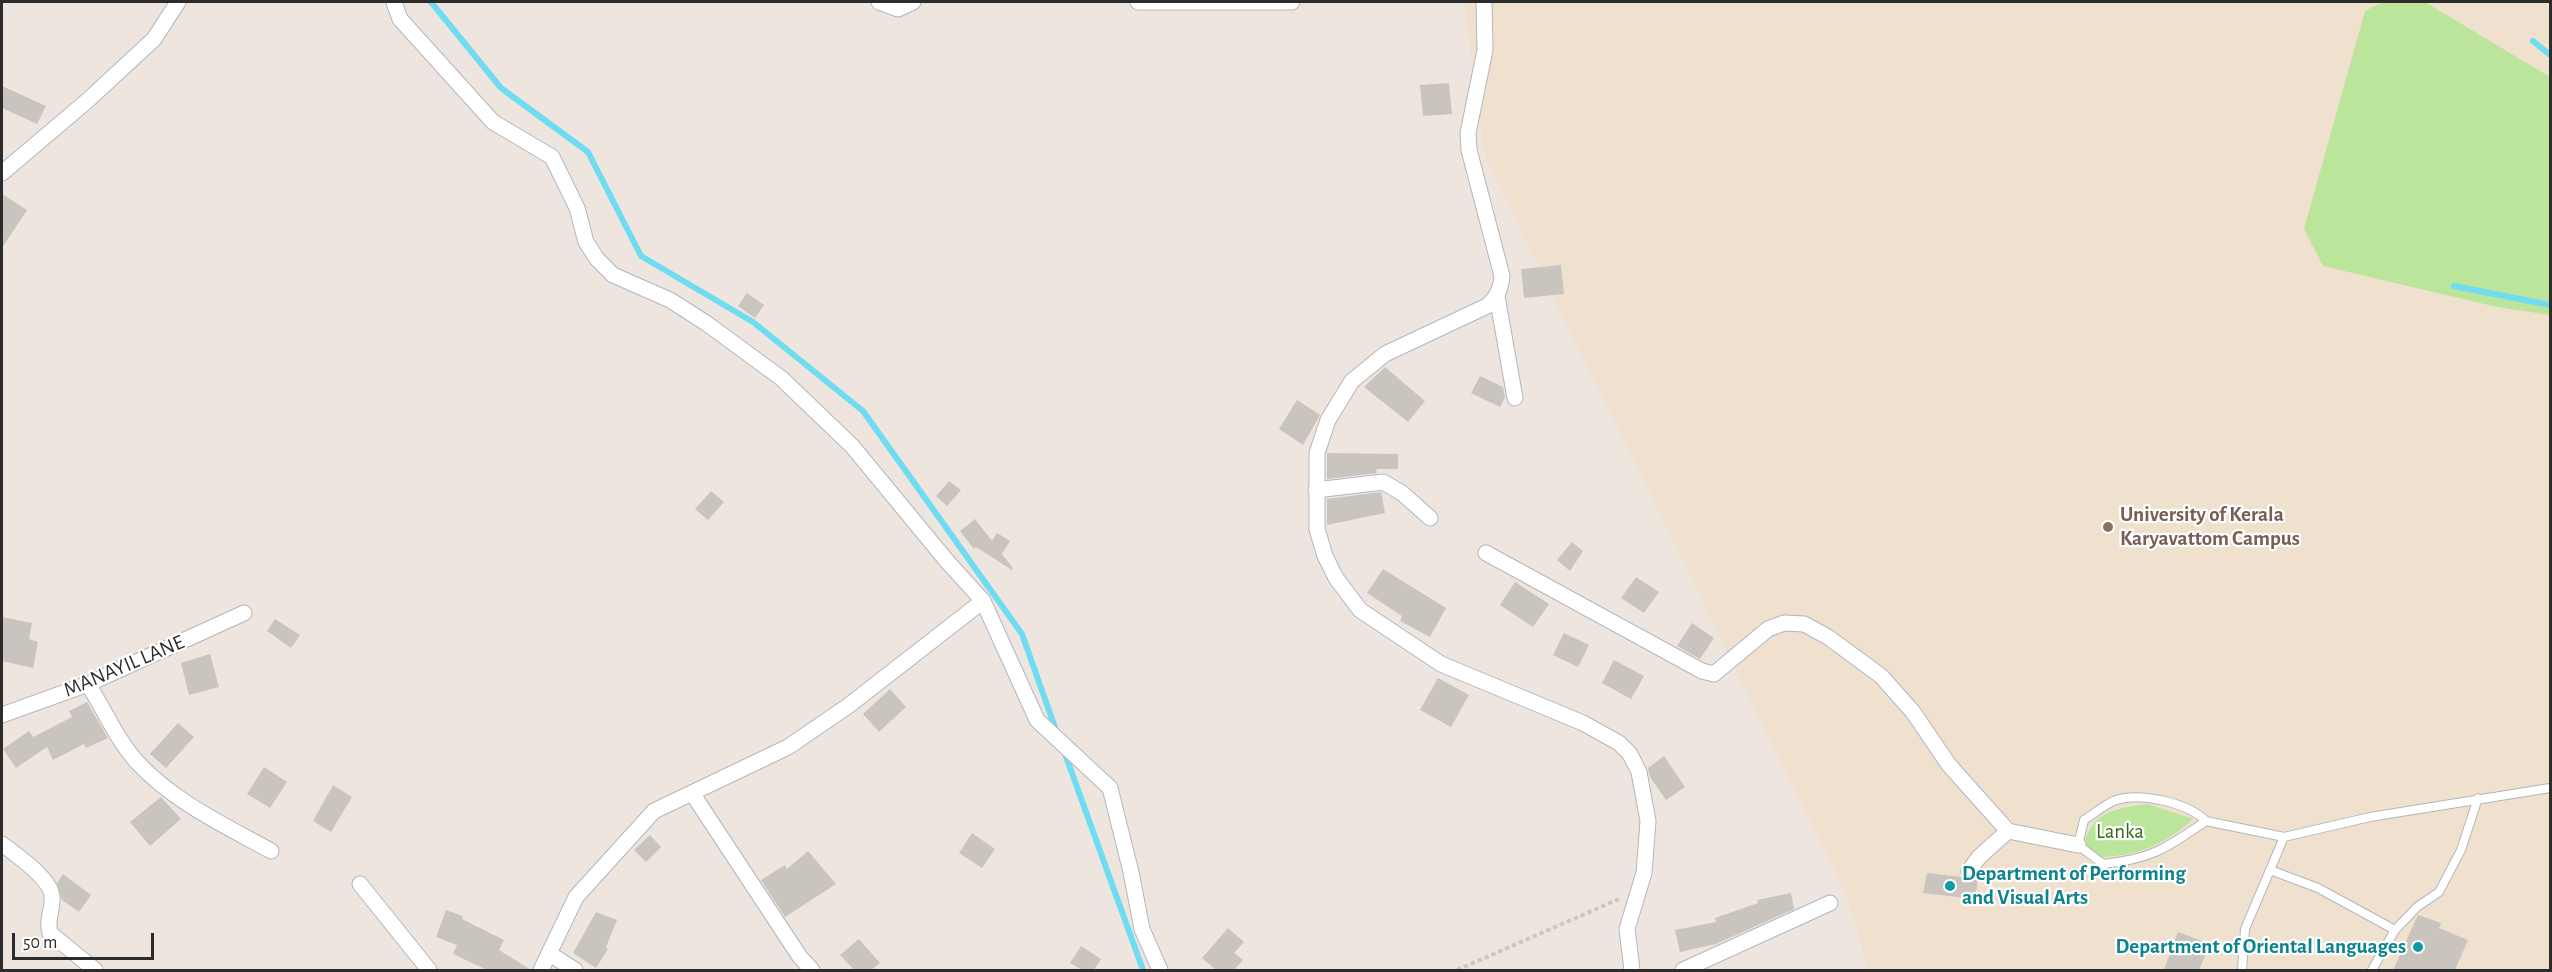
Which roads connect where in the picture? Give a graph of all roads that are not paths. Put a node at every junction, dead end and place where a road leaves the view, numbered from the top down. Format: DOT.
graph roads {
  1 [pos="178,2"];
  2 [pos="394,2"];
  3 [pos="879,2"];
  4 [pos="913,2"];
  5 [pos="1138,2"];
  6 [pos="1292,2"];
  7 [pos="1484,2"];
  8 [pos="2,173"];
  9 [pos="1497,296"];
  10 [pos="1515,398"];
  11 [pos="1316,490"];
  12 [pos="1430,518"];
  13 [pos="1486,553"];
  14 [pos="983,601"];
  15 [pos="244,613"];
  16 [pos="88,684"];
  17 [pos="2,714"];
  18 [pos="2550,788"];
  19 [pos="692,793"];
  20 [pos="2478,798"];
  21 [pos="2206,821"];
  22 [pos="2008,831"];
  23 [pos="2284,837"];
  24 [pos="2,844"];
  25 [pos="2078,845"];
  26 [pos="271,851"];
  27 [pos="2270,870"];
  28 [pos="1969,871"];
  29 [pos="360,884"];
  30 [pos="1830,903"];
  31 [pos="2396,930"];
  32 [pos="550,954"];
  33 [pos="95,970"];
  34 [pos="429,970"];
  35 [pos="541,970"];
  36 [pos="575,970"];
  37 [pos="812,970"];
  38 [pos="1160,970"];
  39 [pos="1632,970"];
  40 [pos="1683,970"];
  41 [pos="2242,970"];
  42 [pos="2372,970"];
  1 -- 8 [label="street"];
  2 -- 14 [label="street"];
  3 -- 4 [label="street"];
  5 -- 6 [label="street"];
  7 -- 9 [label="street"];
  9 -- 10 [label="street"];
  9 -- 11 [label="street"];
  11 -- 12 [label="street"];
  11 -- 39 [label="street"];
  13 -- 22 [label="street"];
  14 -- 19 [label="street"];
  14 -- 38 [label="street"];
  15 -- 16 [label="street, MANAYIL LANE"];
  16 -- 17 [label="street, MANAYIL LANE"];
  16 -- 26 [label="street"];
  18 -- 20 [label="lane"];
  19 -- 32 [label="street"];
  19 -- 37 [label="street"];
  20 -- 23 [label="lane"];
  20 -- 31 [label="lane"];
  21 -- 23 [label="lane"];
  21 -- 25 [label="lane"];
  21 -- 25 [label="lane"];
  22 -- 25 [label="street"];
  22 -- 28 [label="street"];
  23 -- 27 [label="lane"];
  24 -- 33 [label="street"];
  27 -- 31 [label="lane"];
  27 -- 41 [label="lane"];
  29 -- 34 [label="street"];
  30 -- 40 [label="street"];
  31 -- 42 [label="lane"];
  32 -- 35 [label="street"];
  32 -- 36 [label="street"];
}
